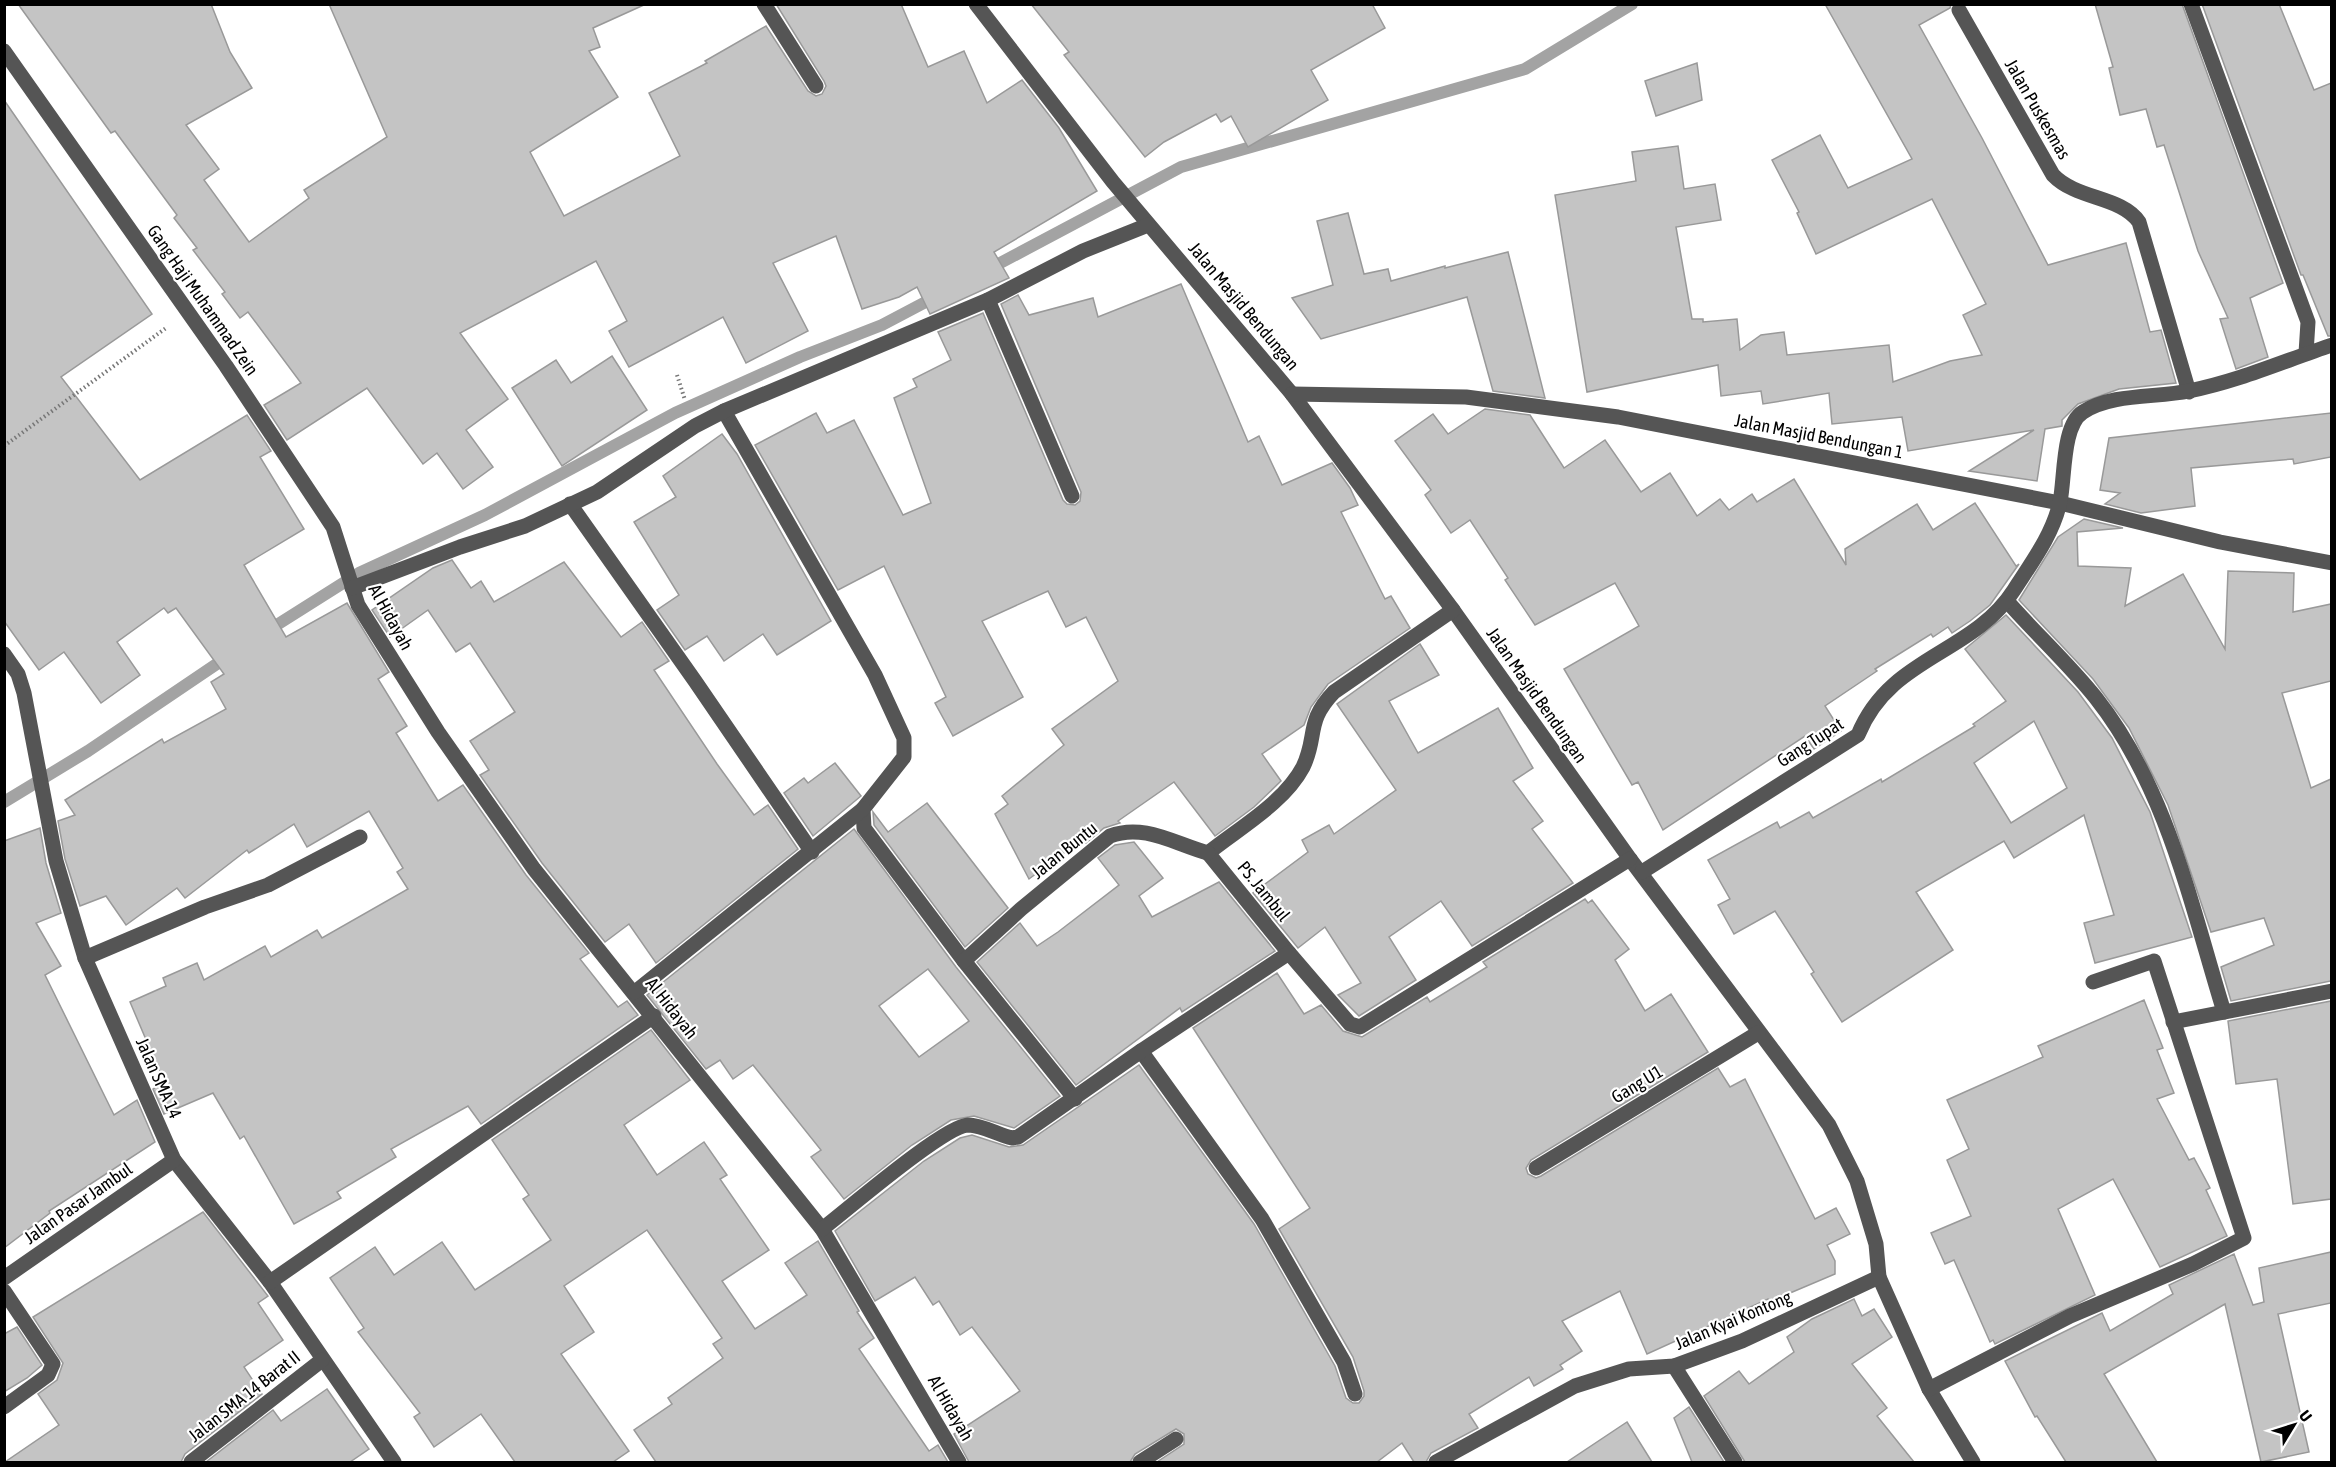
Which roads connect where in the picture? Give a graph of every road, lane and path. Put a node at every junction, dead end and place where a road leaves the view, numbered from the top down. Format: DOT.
graph roads {
  1 [pos="764,4"];
  2 [pos="976,4"];
  3 [pos="2191,4"];
  4 [pos="1959,10"];
  5 [pos="4,51"];
  6 [pos="816,86"];
  7 [pos="1148,225"];
  8 [pos="988,300"];
  9 [pos="188,312"];
  10 [pos="2331,345"];
  11 [pos="2306,353"];
  12 [pos="677,375"];
  13 [pos="2189,392"];
  14 [pos="1292,394"];
  15 [pos="684,396"];
  16 [pos="724,411"];
  17 [pos="4,446"];
  18 [pos="1072,496"];
  19 [pos="2060,503"];
  20 [pos="570,504"];
  21 [pos="2331,562"];
  22 [pos="351,584"];
  23 [pos="2007,601"];
  24 [pos="1453,610"];
  25 [pos="4,654"];
  26 [pos="863,809"];
  27 [pos="360,837"];
  28 [pos="812,852"];
  29 [pos="1208,853"];
  30 [pos="1630,859"];
  31 [pos="1642,872"];
  32 [pos="1289,953"];
  33 [pos="85,958"];
  34 [pos="964,961"];
  35 [pos="2093,982"];
  36 [pos="2331,991"];
  37 [pos="635,992"];
  38 [pos="2224,1012"];
  39 [pos="654,1016"];
  40 [pos="2173,1022"];
  41 [pos="1758,1033"];
  42 [pos="1141,1051"];
  43 [pos="1075,1099"];
  44 [pos="174,1160"];
  45 [pos="1536,1168"];
  46 [pos="822,1229"];
  47 [pos="1879,1277"];
  48 [pos="4,1278"];
  49 [pos="270,1282"];
  50 [pos="4,1291"];
  51 [pos="322,1360"];
  52 [pos="1674,1366"];
  53 [pos="1929,1389"];
  54 [pos="1355,1394"];
  55 [pos="4,1407"];
  56 [pos="1176,1438"];
  57 [pos="191,1462"];
  58 [pos="394,1462"];
  59 [pos="959,1462"];
  60 [pos="1140,1462"];
  61 [pos="1436,1462"];
  62 [pos="1735,1462"];
  63 [pos="1973,1462"];
  1 -- 6 [label="street"];
  2 -- 7 [label="street, Jalan Masjid Bendungan"];
  3 -- 11 [label="street"];
  4 -- 13 [label="street, Jalan Puskesmas"];
  5 -- 9 [label="street, Gang Haji Muhammad Zein"];
  7 -- 8 [label="street"];
  7 -- 14 [label="street, Jalan Masjid Bendungan"];
  8 -- 16 [label="street"];
  8 -- 18 [label="street"];
  9 -- 17 [label="path"];
  9 -- 22 [label="street, Gang Haji Muhammad Zein"];
  10 -- 11 [label="street, Gang Tupat"];
  11 -- 13 [label="street, Gang Tupat"];
  12 -- 15 [label="path"];
  13 -- 19 [label="street, Gang Tupat"];
  14 -- 19 [label="street, Jalan Masjid Bendungan 1"];
  14 -- 24 [label="street, Jalan Masjid Bendungan"];
  16 -- 20 [label="street"];
  16 -- 26 [label="street"];
  19 -- 21 [label="street, Jalan Masjid Bendungan 1"];
  19 -- 23 [label="street, Gang Tupat"];
  20 -- 22 [label="street"];
  20 -- 28 [label="street"];
  22 -- 37 [label="street, Al Hidayah"];
  23 -- 31 [label="street, Gang Tupat"];
  23 -- 38 [label="street"];
  24 -- 29 [label="street"];
  24 -- 30 [label="street, Jalan Masjid Bendungan"];
  25 -- 33 [label="street, Jalan SMA 14"];
  26 -- 28 [label="street"];
  26 -- 34 [label="street"];
  27 -- 33 [label="street"];
  28 -- 37 [label="street"];
  29 -- 32 [label="street, PS. Jambul"];
  29 -- 34 [label="street, Jalan Buntu"];
  30 -- 31 [label="street, Jalan Masjid Bendungan"];
  30 -- 32 [label="street, PS. Jambul"];
  31 -- 41 [label="street, Jalan Masjid Bendungan"];
  32 -- 42 [label="street"];
  33 -- 44 [label="street, Jalan SMA 14"];
  34 -- 43 [label="street"];
  35 -- 40 [label="street"];
  36 -- 38 [label="street"];
  37 -- 39 [label="street, Al Hidayah"];
  38 -- 40 [label="street"];
  39 -- 46 [label="street, Al Hidayah"];
  39 -- 49 [label="street"];
  40 -- 53 [label="street"];
  41 -- 45 [label="street, Gang U1"];
  41 -- 47 [label="street, Jalan Masjid Bendungan"];
  42 -- 43 [label="street"];
  42 -- 54 [label="street"];
  43 -- 46 [label="street"];
  44 -- 48 [label="street, Jalan Pasar Jambul"];
  44 -- 49 [label="street, Jalan SMA 14"];
  46 -- 59 [label="street, Al Hidayah"];
  47 -- 52 [label="street, Jalan Kyai Kontong"];
  47 -- 53 [label="street, Jalan Masjid Bendungan"];
  49 -- 51 [label="street, Jalan SMA 14"];
  50 -- 55 [label="street"];
  51 -- 57 [label="street, Jalan SMA 14 Barat II"];
  51 -- 58 [label="street, Jalan SMA 14"];
  52 -- 61 [label="street, Jalan Kyai Kontong"];
  52 -- 62 [label="street"];
  53 -- 63 [label="street, Jalan Masjid Bendungan"];
  56 -- 60 [label="street"];
}
